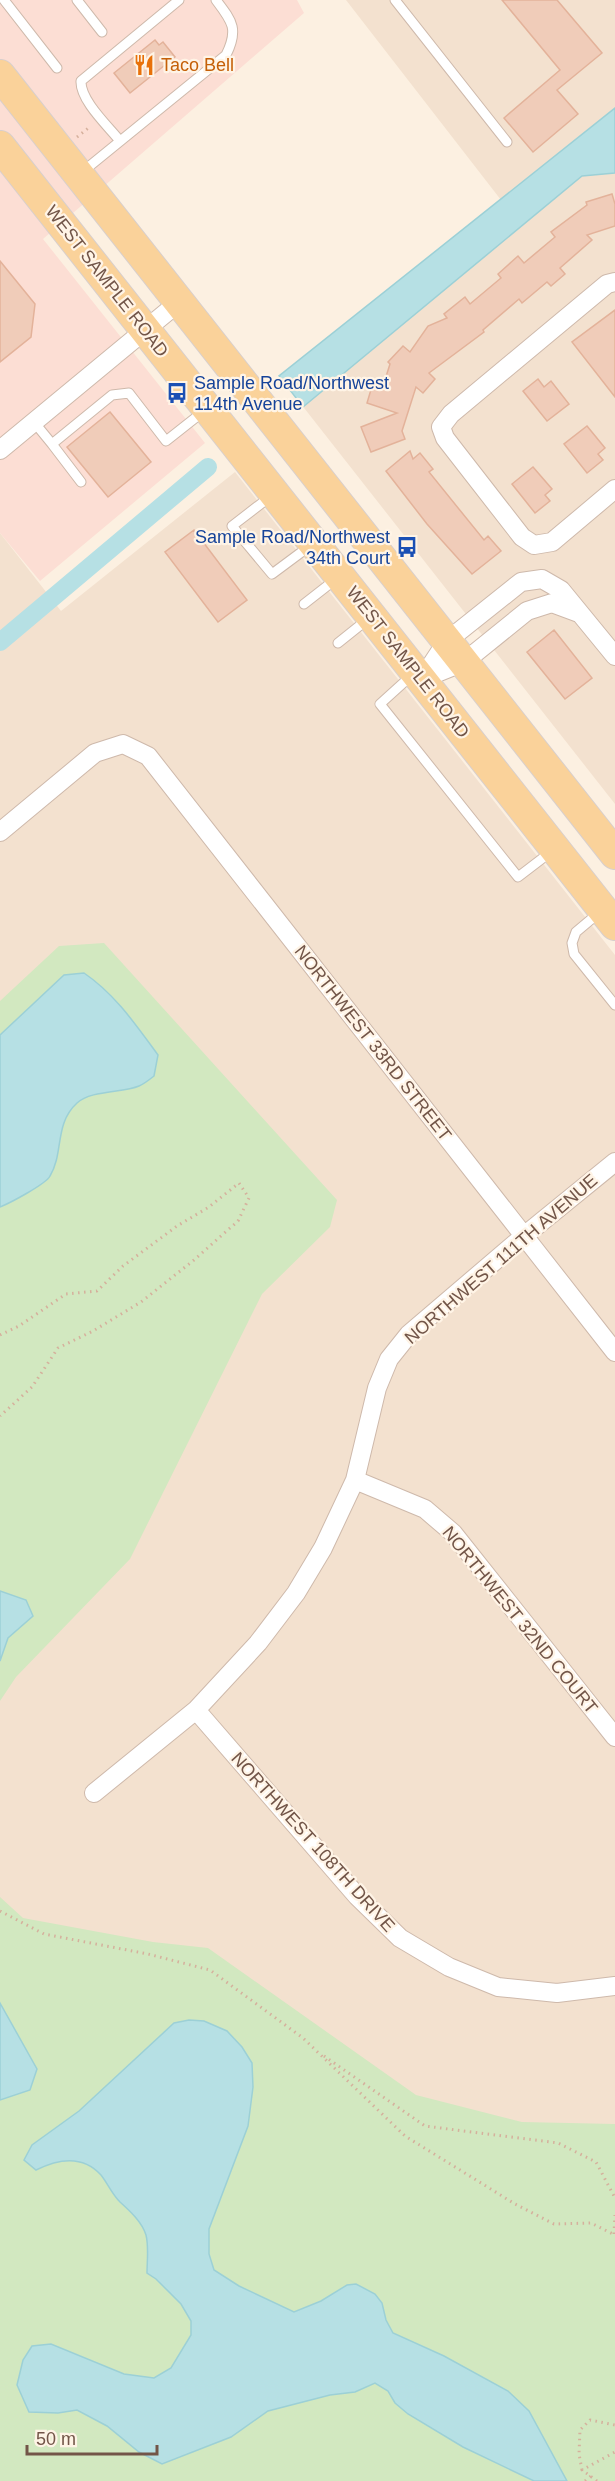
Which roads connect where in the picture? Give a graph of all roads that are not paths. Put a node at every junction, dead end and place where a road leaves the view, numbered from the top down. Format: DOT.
graph roads {
  1 [pos="4,0"];
  2 [pos="77,0"];
  3 [pos="179,0"];
  4 [pos="216,0"];
  5 [pos="395,0"];
  6 [pos="102,32"];
  7 [pos="57,68"];
  8 [pos="0,75"];
  9 [pos="120,141"];
  10 [pos="507,142"];
  11 [pos="0,146"];
  12 [pos="79,175"];
  13 [pos="615,282"];
  14 [pos="179,302"];
  15 [pos="145,328"];
  16 [pos="208,408"];
  17 [pos="34,422"];
  18 [pos="52,444"];
  19 [pos="0,450"];
  20 [pos="81,482"];
  21 [pos="615,489"];
  22 [pos="275,493"];
  23 [pos="314,543"];
  24 [pos="340,576"];
  25 [pos="304,604"];
  26 [pos="581,614"];
  27 [pos="372,616"];
  28 [pos="338,643"];
  29 [pos="456,651"];
  30 [pos="615,656"];
  31 [pos="419,675"];
  32 [pos="0,832"];
  33 [pos="555,849"];
  34 [pos="615,854"];
  35 [pos="609,917"];
  36 [pos="615,1005"];
  37 [pos="615,1162"];
  38 [pos="524,1236"];
  39 [pos="615,1352"];
  40 [pos="355,1480"];
  41 [pos="196,1710"];
  42 [pos="615,1737"];
  43 [pos="94,1792"];
  44 [pos="615,1986"];
  1 -- 7 [label="lane"];
  2 -- 6 [label="lane"];
  3 -- 9 [label="lane"];
  4 -- 9 [label="lane"];
  5 -- 10 [label="lane"];
  8 -- 12 [label="main road"];
  9 -- 12 [label="lane"];
  11 -- 15 [label="main road, WEST SAMPLE ROAD"];
  12 -- 14 [label="main road"];
  13 -- 21 [label="street"];
  14 -- 15 [label="street"];
  14 -- 29 [label="main road"];
  15 -- 16 [label="main road, WEST SAMPLE ROAD"];
  15 -- 17 [label="street"];
  16 -- 18 [label="lane"];
  16 -- 22 [label="main road, WEST SAMPLE ROAD"];
  17 -- 18 [label="lane"];
  17 -- 19 [label="street"];
  18 -- 20 [label="lane"];
  22 -- 23 [label="main road, WEST SAMPLE ROAD"];
  22 -- 23 [label="lane"];
  23 -- 24 [label="main road, WEST SAMPLE ROAD"];
  24 -- 25 [label="lane"];
  24 -- 27 [label="main road, WEST SAMPLE ROAD"];
  26 -- 29 [label="street"];
  26 -- 29 [label="street"];
  26 -- 30 [label="street"];
  27 -- 28 [label="lane"];
  27 -- 31 [label="main road, WEST SAMPLE ROAD"];
  29 -- 31 [label="street"];
  29 -- 31 [label="street"];
  29 -- 34 [label="main road"];
  31 -- 33 [label="main road, WEST SAMPLE ROAD"];
  31 -- 33 [label="lane"];
  32 -- 38 [label="street, NORTHWEST 33RD STREET"];
  33 -- 35 [label="main road, WEST SAMPLE ROAD"];
  35 -- 36 [label="lane"];
  37 -- 38 [label="street, NORTHWEST 111TH AVENUE"];
  38 -- 39 [label="street, NORTHWEST 33RD STREET"];
  38 -- 40 [label="street, NORTHWEST 111TH AVENUE"];
  40 -- 41 [label="street, NORTHWEST 111TH AVENUE"];
  40 -- 42 [label="street, NORTHWEST 32ND COURT"];
  41 -- 43 [label="street, NORTHWEST 111TH AVENUE"];
  41 -- 44 [label="street, NORTHWEST 108TH DRIVE"];
}
